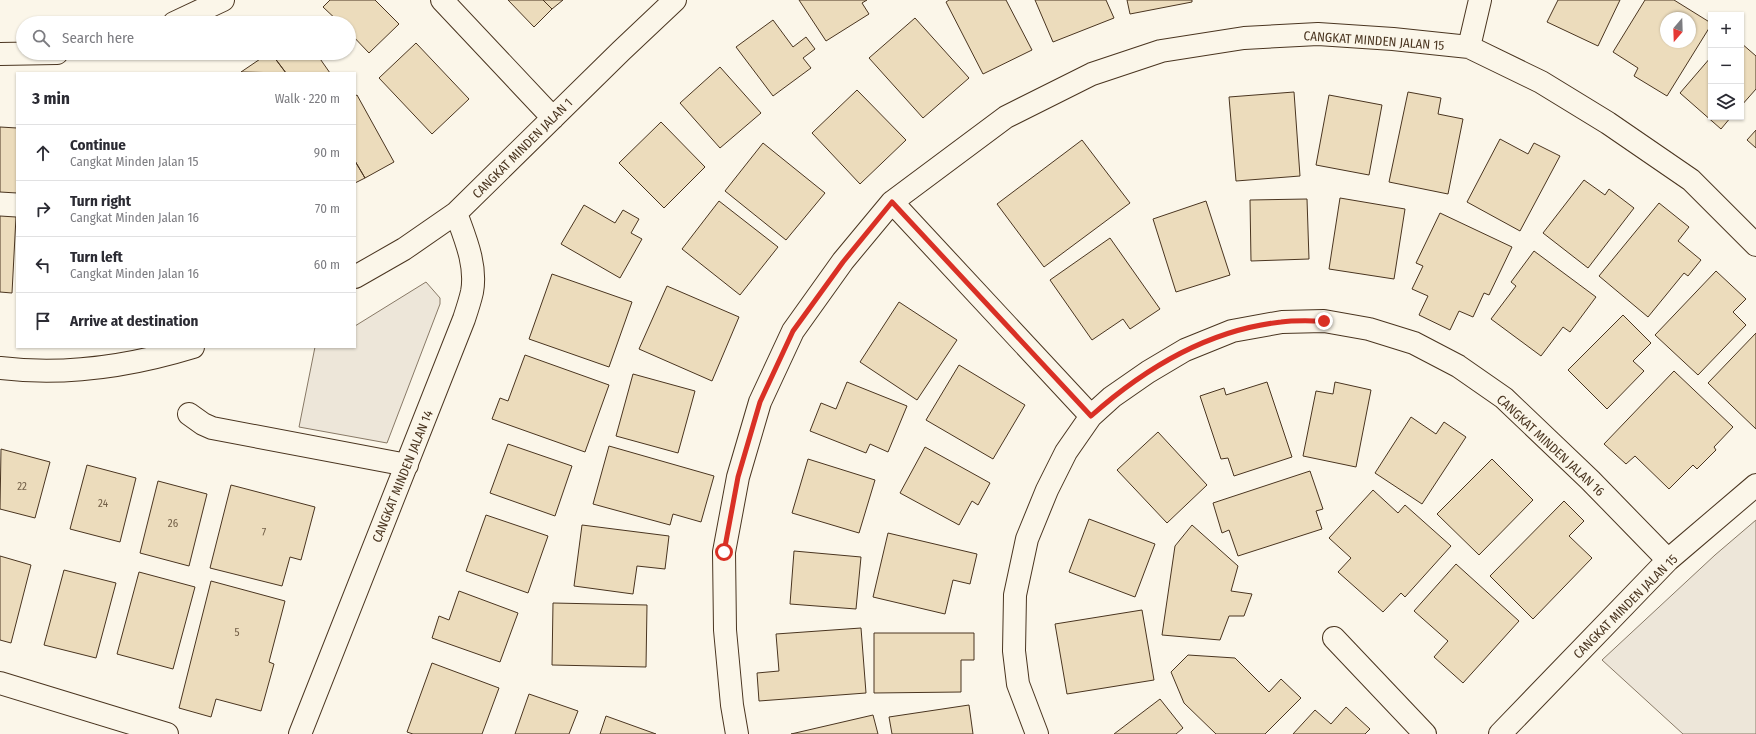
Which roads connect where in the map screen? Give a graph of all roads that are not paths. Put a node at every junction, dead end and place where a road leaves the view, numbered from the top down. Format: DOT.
graph roads {
  1 [pos="222,0"];
  2 [pos="442,0"];
  3 [pos="675,0"];
  4 [pos="1480,0"];
  5 [pos="189,16"];
  6 [pos="1469,47"];
  7 [pos="0,54"];
  8 [pos="16,54"];
  9 [pos="553,118"];
  10 [pos="892,202"];
  11 [pos="456,213"];
  12 [pos="1756,244"];
  13 [pos="356,276"];
  14 [pos="189,348"];
  15 [pos="0,368"];
  16 [pos="189,414"];
  17 [pos="1091,416"];
  18 [pos="407,465"];
  19 [pos="1756,485"];
  20 [pos="1668,560"];
  21 [pos="1334,638"];
  22 [pos="0,683"];
  23 [pos="167,734"];
  24 [pos="300,734"];
  25 [pos="737,734"];
  26 [pos="1037,734"];
  27 [pos="1425,734"];
  28 [pos="1500,734"];
  1 -- 5 [label="street"];
  2 -- 9 [label="street"];
  3 -- 9 [label="street, CANGKAT MINDEN JALAN 1"];
  4 -- 6 [label="street"];
  6 -- 10 [label="street, CANGKAT MINDEN JALAN 15"];
  6 -- 12 [label="street, CANGKAT MINDEN JALAN 15"];
  7 -- 8 [label="street"];
  9 -- 11 [label="street, CANGKAT MINDEN JALAN 1"];
  10 -- 17 [label="street"];
  10 -- 25 [label="street, CANGKAT MINDEN JALAN 15"];
  11 -- 13 [label="street, CANGKAT MINDEN JALAN 1"];
  11 -- 18 [label="street, CANGKAT MINDEN JALAN 14"];
  14 -- 15 [label="street"];
  16 -- 18 [label="street"];
  17 -- 20 [label="street, CANGKAT MINDEN JALAN 16"];
  17 -- 26 [label="street, CANGKAT MINDEN JALAN 16"];
  18 -- 24 [label="street, CANGKAT MINDEN JALAN 14"];
  19 -- 20 [label="street, CANGKAT MINDEN JALAN 15"];
  20 -- 28 [label="street, CANGKAT MINDEN JALAN 15"];
  21 -- 27 [label="street"];
  22 -- 23 [label="street"];
}
